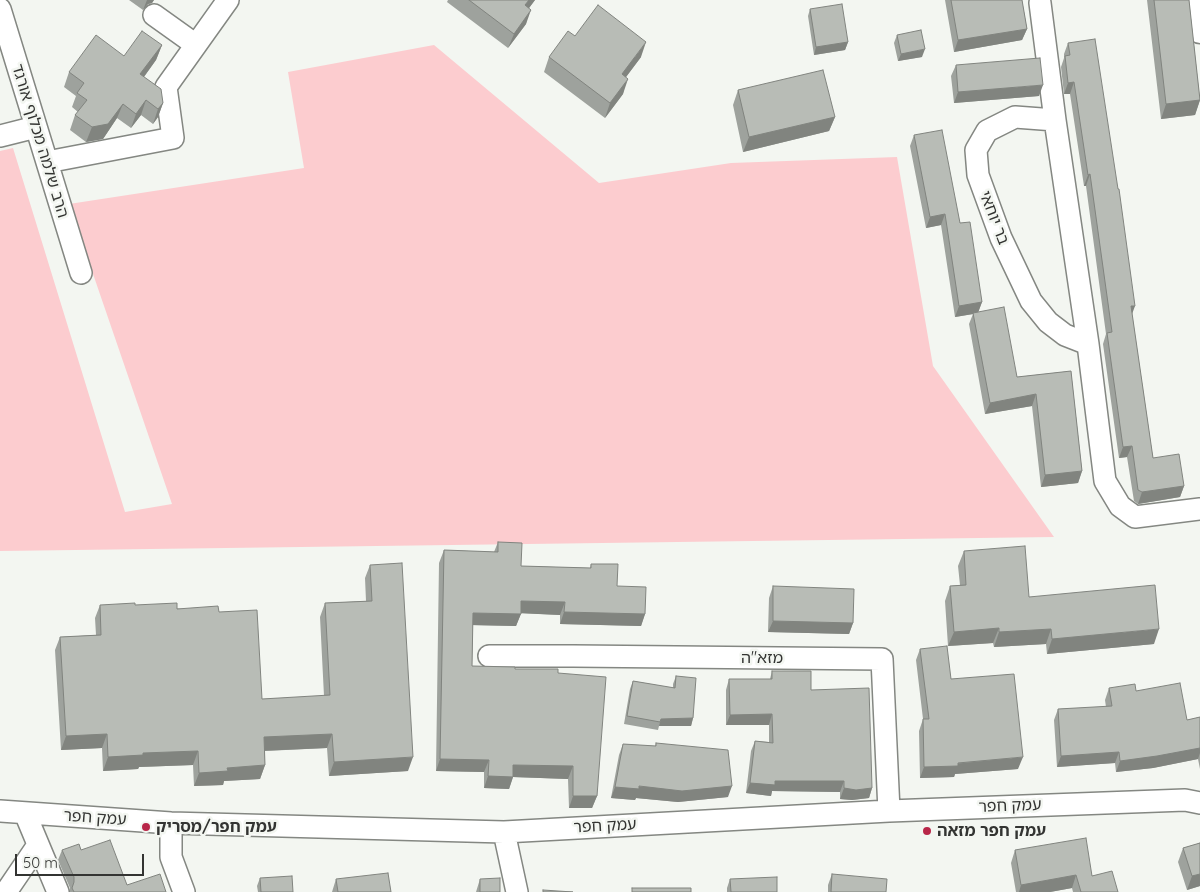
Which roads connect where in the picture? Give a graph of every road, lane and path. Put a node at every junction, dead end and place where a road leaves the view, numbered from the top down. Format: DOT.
graph roads {
  1 [pos="228,0"];
  2 [pos="1196,0"];
  3 [pos="1040,3"];
  4 [pos="0,9"];
  5 [pos="154,15"];
  6 [pos="1200,30"];
  7 [pos="196,45"];
  8 [pos="1055,120"];
  9 [pos="36,127"];
  10 [pos="0,136"];
  11 [pos="47,162"];
  12 [pos="81,273"];
  13 [pos="1088,344"];
  14 [pos="1200,509"];
  15 [pos="489,656"];
  16 [pos="1195,799"];
  17 [pos="0,811"];
  18 [pos="889,811"];
  19 [pos="25,813"];
  20 [pos="171,823"];
  21 [pos="504,832"];
  22 [pos="38,845"];
  23 [pos="6,892"];
  24 [pos="58,892"];
  25 [pos="184,892"];
  26 [pos="517,892"];
  1 -- 7 [label="street"];
  2 -- 6 [label="main road"];
  3 -- 8 [label="street"];
  4 -- 9 [label="street, הרב שלמה מכלוף אורגד"];
  5 -- 7 [label="street"];
  7 -- 11 [label="street"];
  8 -- 13 [label="street"];
  8 -- 13 [label="street, בר יוחאי"];
  9 -- 10 [label="street"];
  9 -- 11 [label="street, הרב שלמה מכלוף אורגד"];
  11 -- 12 [label="street, הרב שלמה מכלוף אורגד"];
  13 -- 14 [label="street"];
  15 -- 18 [label="street, מזא\"ה"];
  16 -- 18 [label="street, עמק חפר"];
  17 -- 19 [label="street, עמק חפר"];
  18 -- 21 [label="street, עמק חפר"];
  19 -- 20 [label="street, עמק חפר"];
  19 -- 22 [label="street"];
  20 -- 21 [label="street, עמק חפר"];
  20 -- 25 [label="street"];
  21 -- 26 [label="street"];
  22 -- 23 [label="street"];
  22 -- 24 [label="street"];
}
